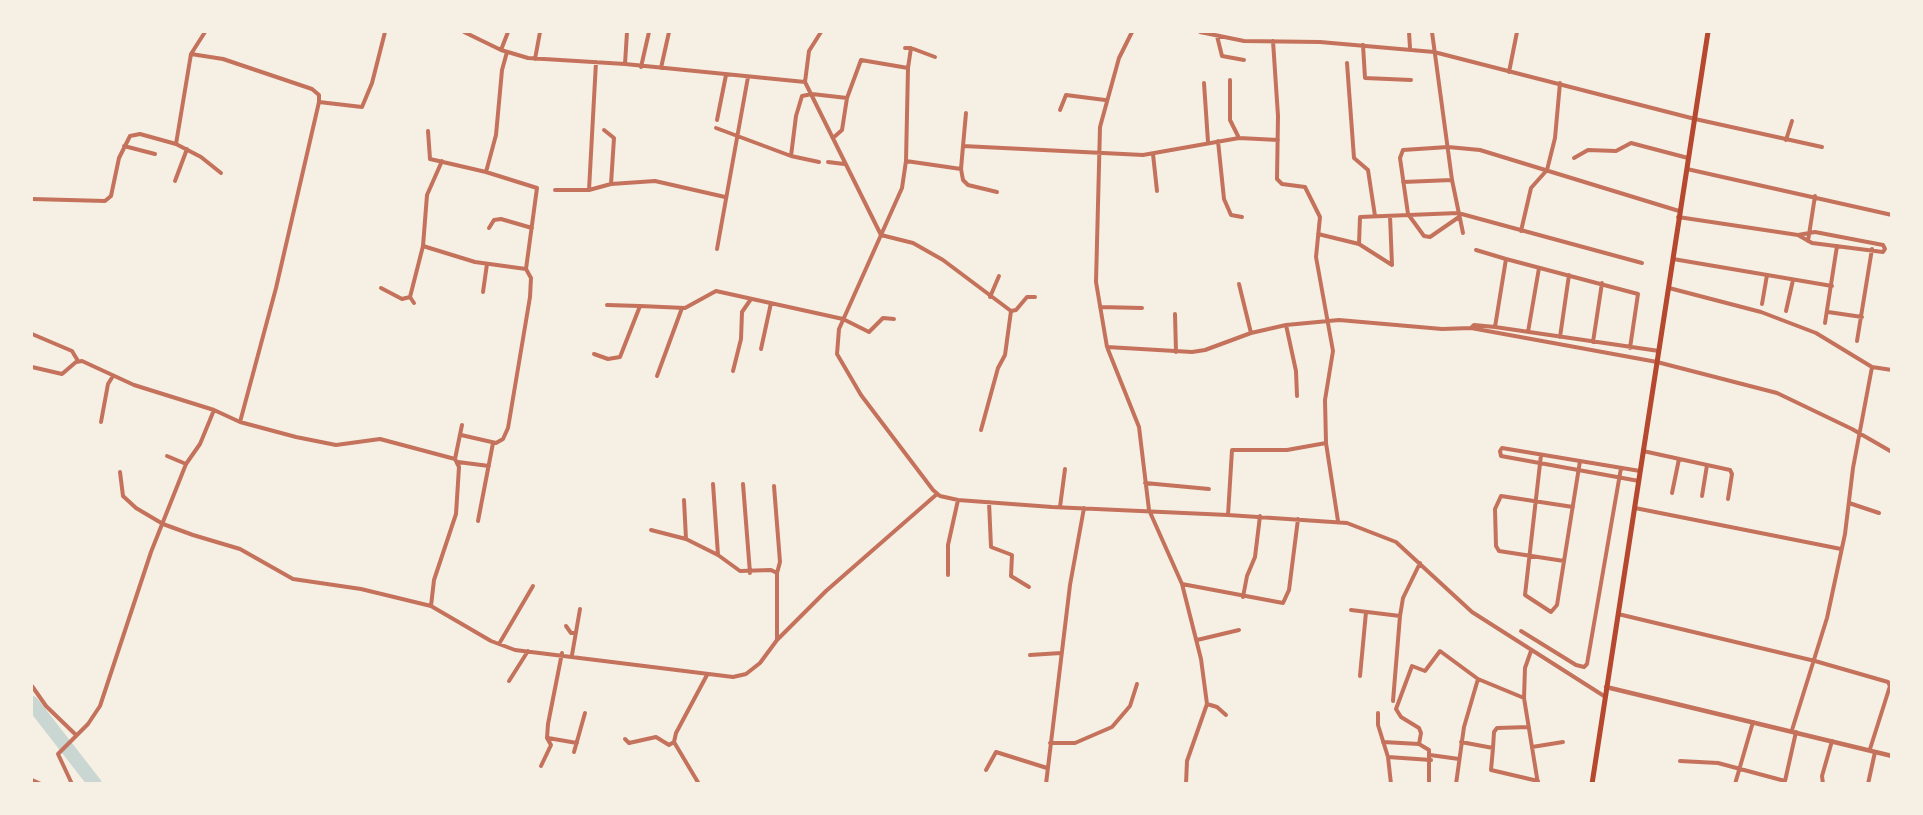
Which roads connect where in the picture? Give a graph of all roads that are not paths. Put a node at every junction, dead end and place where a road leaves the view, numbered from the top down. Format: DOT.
graph roads {
  1 [pos="205,32"];
  2 [pos="385,32"];
  3 [pos="464,32"];
  4 [pos="508,32"];
  5 [pos="540,32"];
  6 [pos="627,32"];
  7 [pos="650,32"];
  8 [pos="669,32"];
  9 [pos="821,32"];
  10 [pos="1132,32"];
  11 [pos="1200,32"];
  12 [pos="1207,32"];
  13 [pos="1409,32"];
  14 [pos="1432,32"];
  15 [pos="1517,32"];
  16 [pos="1708,32"];
  17 [pos="1217,36"];
  18 [pos="1273,41"];
  19 [pos="1363,45"];
  20 [pos="905,48"];
  21 [pos="911,48"];
  22 [pos="1410,48"];
  23 [pos="501,50"];
  24 [pos="507,52"];
  25 [pos="1434,52"];
  26 [pos="191,54"];
  27 [pos="935,57"];
  28 [pos="535,59"];
  29 [pos="1244,60"];
  30 [pos="596,62"];
  31 [pos="1347,63"];
  32 [pos="625,64"];
  33 [pos="641,67"];
  34 [pos="661,68"];
  35 [pos="908,68"];
  36 [pos="1509,72"];
  37 [pos="726,75"];
  38 [pos="748,77"];
  39 [pos="1230,80"];
  40 [pos="1411,80"];
  41 [pos="805,82"];
  42 [pos="1204,83"];
  43 [pos="1560,83"];
  44 [pos="812,94"];
  45 [pos="847,98"];
  46 [pos="1105,100"];
  47 [pos="319,102"];
  48 [pos="1060,111"];
  49 [pos="966,113"];
  50 [pos="1695,119"];
  51 [pos="717,120"];
  52 [pos="1792,121"];
  53 [pos="716,128"];
  54 [pos="604,130"];
  55 [pos="428,131"];
  56 [pos="737,137"];
  57 [pos="833,138"];
  58 [pos="1239,138"];
  59 [pos="1278,140"];
  60 [pos="1786,140"];
  61 [pos="1218,141"];
  62 [pos="1208,142"];
  63 [pos="176,144"];
  64 [pos="124,146"];
  65 [pos="963,146"];
  66 [pos="1448,147"];
  67 [pos="1822,147"];
  68 [pos="187,148"];
  69 [pos="1098,152"];
  70 [pos="155,154"];
  71 [pos="1153,154"];
  72 [pos="792,156"];
  73 [pos="1574,158"];
  74 [pos="1688,158"];
  75 [pos="442,161"];
  76 [pos="906,161"];
  77 [pos="819,162"];
  78 [pos="828,162"];
  79 [pos="845,164"];
  80 [pos="1686,168"];
  81 [pos="961,169"];
  82 [pos="1547,170"];
  83 [pos="486,172"];
  84 [pos="221,173"];
  85 [pos="175,180"];
  86 [pos="1452,180"];
  87 [pos="1403,182"];
  88 [pos="611,184"];
  89 [pos="555,190"];
  90 [pos="589,190"];
  91 [pos="1157,191"];
  92 [pos="997,192"];
  93 [pos="1815,196"];
  94 [pos="725,197"];
  95 [pos="32,199"];
  96 [pos="1408,214"];
  97 [pos="1679,214"];
  98 [pos="1459,215"];
  99 [pos="1892,215"];
  100 [pos="1375,216"];
  101 [pos="1390,216"];
  102 [pos="1242,217"];
  103 [pos="489,228"];
  104 [pos="532,228"];
  105 [pos="1521,231"];
  106 [pos="1463,233"];
  107 [pos="1809,233"];
  108 [pos="1318,234"];
  109 [pos="881,235"];
  110 [pos="1798,236"];
  111 [pos="1808,241"];
  112 [pos="1873,243"];
  113 [pos="1359,244"];
  114 [pos="423,246"];
  115 [pos="1837,246"];
  116 [pos="717,249"];
  117 [pos="1476,250"];
  118 [pos="1872,250"];
  119 [pos="1506,259"];
  120 [pos="1672,259"];
  121 [pos="1642,263"];
  122 [pos="487,264"];
  123 [pos="526,268"];
  124 [pos="1539,268"];
  125 [pos="1569,275"];
  126 [pos="1767,275"];
  127 [pos="999,276"];
  128 [pos="1793,280"];
  129 [pos="1602,283"];
  130 [pos="1239,284"];
  131 [pos="1832,286"];
  132 [pos="381,288"];
  133 [pos="1668,288"];
  134 [pos="483,292"];
  135 [pos="410,297"];
  136 [pos="990,297"];
  137 [pos="1035,297"];
  138 [pos="751,299"];
  139 [pos="414,303"];
  140 [pos="771,303"];
  141 [pos="1762,304"];
  142 [pos="607,305"];
  143 [pos="640,306"];
  144 [pos="1100,307"];
  145 [pos="682,308"];
  146 [pos="1142,308"];
  147 [pos="1011,311"];
  148 [pos="1786,311"];
  149 [pos="1828,312"];
  150 [pos="1174,314"];
  151 [pos="1862,317"];
  152 [pos="843,319"];
  153 [pos="894,319"];
  154 [pos="1328,321"];
  155 [pos="1825,323"];
  156 [pos="1286,325"];
  157 [pos="1495,327"];
  158 [pos="1471,328"];
  159 [pos="1528,332"];
  160 [pos="1251,333"];
  161 [pos="32,334"];
  162 [pos="1560,337"];
  163 [pos="1857,340"];
  164 [pos="1593,342"];
  165 [pos="1107,347"];
  166 [pos="1630,348"];
  167 [pos="761,349"];
  168 [pos="1659,351"];
  169 [pos="1176,352"];
  170 [pos="594,354"];
  171 [pos="78,361"];
  172 [pos="1658,362"];
  173 [pos="32,367"];
  174 [pos="1872,367"];
  175 [pos="1892,370"];
  176 [pos="733,371"];
  177 [pos="113,376"];
  178 [pos="657,376"];
  179 [pos="1297,396"];
  180 [pos="214,410"];
  181 [pos="101,422"];
  182 [pos="240,422"];
  183 [pos="462,425"];
  184 [pos="981,430"];
  185 [pos="1859,434"];
  186 [pos="461,435"];
  187 [pos="493,442"];
  188 [pos="1326,442"];
  189 [pos="1643,451"];
  190 [pos="1892,453"];
  191 [pos="1541,454"];
  192 [pos="167,456"];
  193 [pos="1679,459"];
  194 [pos="457,460"];
  195 [pos="1580,461"];
  196 [pos="1540,463"];
  197 [pos="186,464"];
  198 [pos="1707,465"];
  199 [pos="489,466"];
  200 [pos="1621,468"];
  201 [pos="1065,469"];
  202 [pos="1579,469"];
  203 [pos="1640,471"];
  204 [pos="120,472"];
  205 [pos="1620,478"];
  206 [pos="1639,481"];
  207 [pos="1144,483"];
  208 [pos="713,484"];
  209 [pos="743,484"];
  210 [pos="774,486"];
  211 [pos="1209,489"];
  212 [pos="1672,493"];
  213 [pos="937,494"];
  214 [pos="1702,496"];
  215 [pos="1728,499"];
  216 [pos="684,500"];
  217 [pos="958,500"];
  218 [pos="1535,501"];
  219 [pos="989,502"];
  220 [pos="1849,503"];
  221 [pos="1060,507"];
  222 [pos="1573,507"];
  223 [pos="1084,508"];
  224 [pos="1635,508"];
  225 [pos="1149,510"];
  226 [pos="1879,513"];
  227 [pos="1228,515"];
  228 [pos="1260,516"];
  229 [pos="1298,519"];
  230 [pos="478,521"];
  231 [pos="1338,521"];
  232 [pos="164,524"];
  233 [pos="651,530"];
  234 [pos="686,539"];
  235 [pos="1841,549"];
  236 [pos="718,555"];
  237 [pos="1531,557"];
  238 [pos="1564,561"];
  239 [pos="1420,563"];
  240 [pos="750,573"];
  241 [pos="777,573"];
  242 [pos="948,575"];
  243 [pos="1182,584"];
  244 [pos="533,586"];
  245 [pos="1029,587"];
  246 [pos="1243,597"];
  247 [pos="431,606"];
  248 [pos="580,609"];
  249 [pos="1351,610"];
  250 [pos="1366,612"];
  251 [pos="1617,614"];
  252 [pos="1400,616"];
  253 [pos="566,626"];
  254 [pos="1239,630"];
  255 [pos="1521,631"];
  256 [pos="576,633"];
  257 [pos="777,640"];
  258 [pos="1197,640"];
  259 [pos="498,644"];
  260 [pos="528,651"];
  261 [pos="1531,651"];
  262 [pos="562,653"];
  263 [pos="1061,653"];
  264 [pos="572,655"];
  265 [pos="1030,655"];
  266 [pos="1560,656"];
  267 [pos="1815,661"];
  268 [pos="1555,665"];
  269 [pos="706,675"];
  270 [pos="1360,676"];
  271 [pos="1478,679"];
  272 [pos="509,681"];
  273 [pos="1137,684"];
  274 [pos="32,686"];
  275 [pos="1606,687"];
  276 [pos="1604,696"];
  277 [pos="1524,698"];
  278 [pos="1393,701"];
  279 [pos="1207,704"];
  280 [pos="585,713"];
  281 [pos="1378,713"];
  282 [pos="1226,715"];
  283 [pos="1753,721"];
  284 [pos="1529,727"];
  285 [pos="1794,731"];
  286 [pos="75,734"];
  287 [pos="547,738"];
  288 [pos="625,739"];
  289 [pos="1833,740"];
  290 [pos="674,742"];
  291 [pos="1383,742"];
  292 [pos="1461,742"];
  293 [pos="1563,742"];
  294 [pos="577,743"];
  295 [pos="1050,743"];
  296 [pos="1419,744"];
  297 [pos="1532,747"];
  298 [pos="1492,748"];
  299 [pos="1873,750"];
  300 [pos="574,752"];
  301 [pos="1430,755"];
  302 [pos="1892,756"];
  303 [pos="1388,757"];
  304 [pos="1459,759"];
  305 [pos="1431,760"];
  306 [pos="1680,761"];
  307 [pos="541,766"];
  308 [pos="1047,768"];
  309 [pos="1739,769"];
  310 [pos="986,770"];
  311 [pos="32,780"];
  312 [pos="1538,782"];
  313 [pos="1784,782"];
  314 [pos="41,783"];
  315 [pos="72,783"];
  316 [pos="699,783"];
  317 [pos="1046,783"];
  318 [pos="1186,783"];
  319 [pos="1391,783"];
  320 [pos="1429,783"];
  321 [pos="1456,783"];
  322 [pos="1592,783"];
  323 [pos="1735,783"];
  324 [pos="1823,783"];
  325 [pos="1868,783"];
  1 -- 26 [label="street"];
  2 -- 47 [label="street"];
  3 -- 23 [label="street"];
  4 -- 23 [label="street"];
  5 -- 28 [label="street"];
  6 -- 32 [label="street"];
  7 -- 33 [label="street"];
  8 -- 34 [label="street"];
  9 -- 41 [label="street"];
  10 -- 46 [label="street"];
  11 -- 12 [label="street"];
  12 -- 17 [label="street"];
  13 -- 22 [label="street"];
  14 -- 25 [label="street"];
  15 -- 36 [label="street"];
  16 -- 50 [label="main road"];
  17 -- 18 [label="street"];
  17 -- 29 [label="street"];
  18 -- 19 [label="street"];
  18 -- 59 [label="street"];
  19 -- 22 [label="street"];
  19 -- 40 [label="street"];
  20 -- 21 [label="street"];
  21 -- 27 [label="street"];
  21 -- 35 [label="street"];
  22 -- 25 [label="street"];
  23 -- 24 [label="street"];
  24 -- 28 [label="street"];
  24 -- 83 [label="street"];
  25 -- 36 [label="street"];
  25 -- 66 [label="street"];
  26 -- 47 [label="street"];
  26 -- 63 [label="street"];
  28 -- 30 [label="street"];
  30 -- 32 [label="street"];
  30 -- 90 [label="street"];
  31 -- 100 [label="street"];
  32 -- 33 [label="street"];
  33 -- 34 [label="street"];
  34 -- 37 [label="street"];
  35 -- 45 [label="street"];
  35 -- 76 [label="street"];
  36 -- 43 [label="street"];
  37 -- 38 [label="street"];
  37 -- 51 [label="street"];
  38 -- 41 [label="street"];
  38 -- 56 [label="street"];
  39 -- 58 [label="street"];
  41 -- 44 [label="street"];
  42 -- 62 [label="street"];
  43 -- 50 [label="street"];
  43 -- 82 [label="street"];
  44 -- 45 [label="street"];
  44 -- 57 [label="street"];
  44 -- 72 [label="street"];
  45 -- 57 [label="street"];
  46 -- 48 [label="street"];
  46 -- 69 [label="street"];
  47 -- 182 [label="street"];
  49 -- 65 [label="street"];
  50 -- 60 [label="street"];
  50 -- 74 [label="main road"];
  52 -- 60 [label="street"];
  53 -- 56 [label="street"];
  54 -- 88 [label="street"];
  55 -- 75 [label="street"];
  56 -- 72 [label="street"];
  56 -- 94 [label="street"];
  57 -- 79 [label="street"];
  58 -- 59 [label="street"];
  58 -- 61 [label="street"];
  59 -- 108 [label="street"];
  60 -- 67 [label="street"];
  61 -- 62 [label="street"];
  61 -- 102 [label="street"];
  62 -- 71 [label="street"];
  63 -- 64 [label="street"];
  63 -- 68 [label="street"];
  64 -- 70 [label="street"];
  64 -- 95 [label="street"];
  65 -- 69 [label="street"];
  65 -- 81 [label="street"];
  66 -- 82 [label="street"];
  66 -- 86 [label="street"];
  66 -- 87 [label="street"];
  68 -- 84 [label="street"];
  68 -- 85 [label="street"];
  69 -- 71 [label="street"];
  69 -- 144 [label="street"];
  71 -- 91 [label="street"];
  72 -- 77 [label="street"];
  73 -- 74 [label="street"];
  74 -- 80 [label="main road"];
  75 -- 83 [label="street"];
  75 -- 114 [label="street"];
  76 -- 81 [label="street"];
  76 -- 109 [label="street"];
  78 -- 79 [label="street"];
  79 -- 109 [label="street"];
  80 -- 93 [label="street"];
  80 -- 97 [label="main road"];
  81 -- 92 [label="street"];
  82 -- 97 [label="street"];
  82 -- 105 [label="street"];
  83 -- 104 [label="street"];
  86 -- 87 [label="street"];
  86 -- 98 [label="street"];
  87 -- 96 [label="street"];
  88 -- 90 [label="street"];
  88 -- 94 [label="street"];
  89 -- 90 [label="street"];
  93 -- 99 [label="street"];
  93 -- 107 [label="street"];
  94 -- 116 [label="street"];
  96 -- 98 [label="street"];
  96 -- 98 [label="street"];
  96 -- 101 [label="street"];
  97 -- 110 [label="street"];
  97 -- 120 [label="main road"];
  98 -- 105 [label="street"];
  98 -- 106 [label="street"];
  100 -- 101 [label="street"];
  100 -- 113 [label="street"];
  101 -- 113 [label="street"];
  103 -- 104 [label="street"];
  104 -- 123 [label="street"];
  105 -- 121 [label="street"];
  107 -- 110 [label="street"];
  107 -- 111 [label="street"];
  107 -- 112 [label="street"];
  108 -- 113 [label="street"];
  108 -- 154 [label="street"];
  109 -- 136 [label="street"];
  109 -- 152 [label="street"];
  110 -- 111 [label="street"];
  111 -- 115 [label="street"];
  112 -- 118 [label="street"];
  112 -- 118 [label="street"];
  114 -- 122 [label="street"];
  114 -- 135 [label="street"];
  115 -- 118 [label="street"];
  115 -- 131 [label="street"];
  117 -- 119 [label="street"];
  118 -- 151 [label="street"];
  119 -- 124 [label="street"];
  119 -- 157 [label="street"];
  120 -- 126 [label="street"];
  120 -- 133 [label="main road"];
  122 -- 123 [label="street"];
  122 -- 134 [label="street"];
  123 -- 187 [label="street"];
  124 -- 125 [label="street"];
  124 -- 159 [label="street"];
  125 -- 129 [label="street"];
  125 -- 162 [label="street"];
  126 -- 128 [label="street"];
  126 -- 141 [label="street"];
  127 -- 136 [label="street"];
  128 -- 131 [label="street"];
  128 -- 148 [label="street"];
  129 -- 164 [label="street"];
  129 -- 166 [label="street"];
  130 -- 160 [label="street"];
  131 -- 149 [label="street"];
  132 -- 135 [label="street"];
  133 -- 168 [label="main road"];
  133 -- 174 [label="street"];
  135 -- 139 [label="street"];
  136 -- 147 [label="street"];
  137 -- 147 [label="street"];
  138 -- 140 [label="street"];
  138 -- 145 [label="street"];
  138 -- 176 [label="street"];
  140 -- 152 [label="street"];
  140 -- 167 [label="street"];
  142 -- 143 [label="street"];
  143 -- 145 [label="street"];
  143 -- 170 [label="street"];
  144 -- 146 [label="street"];
  144 -- 165 [label="street"];
  145 -- 178 [label="street"];
  147 -- 184 [label="street"];
  149 -- 151 [label="street"];
  149 -- 155 [label="street"];
  150 -- 169 [label="street"];
  151 -- 163 [label="street"];
  152 -- 153 [label="street"];
  152 -- 213 [label="street"];
  154 -- 156 [label="street"];
  154 -- 158 [label="street"];
  154 -- 188 [label="street"];
  156 -- 160 [label="street"];
  156 -- 179 [label="street"];
  157 -- 158 [label="street"];
  157 -- 159 [label="street"];
  158 -- 172 [label="street"];
  159 -- 162 [label="street"];
  160 -- 169 [label="street"];
  161 -- 171 [label="street"];
  162 -- 164 [label="street"];
  164 -- 166 [label="street"];
  165 -- 169 [label="street"];
  165 -- 207 [label="street"];
  166 -- 168 [label="street"];
  168 -- 172 [label="main road"];
  171 -- 173 [label="street"];
  171 -- 177 [label="street"];
  172 -- 185 [label="street"];
  172 -- 189 [label="main road"];
  174 -- 175 [label="street"];
  174 -- 185 [label="street"];
  177 -- 180 [label="street"];
  177 -- 181 [label="street"];
  180 -- 182 [label="street"];
  180 -- 197 [label="street"];
  182 -- 194 [label="street"];
  183 -- 186 [label="street"];
  185 -- 190 [label="street"];
  185 -- 220 [label="street"];
  186 -- 187 [label="street"];
  186 -- 194 [label="street"];
  187 -- 199 [label="street"];
  188 -- 227 [label="street"];
  188 -- 231 [label="street"];
  189 -- 193 [label="street"];
  189 -- 203 [label="main road"];
  191 -- 195 [label="street"];
  191 -- 196 [label="street"];
  191 -- 196 [label="street"];
  192 -- 197 [label="street"];
  193 -- 198 [label="street"];
  193 -- 212 [label="street"];
  194 -- 199 [label="street"];
  194 -- 247 [label="street"];
  195 -- 200 [label="street"];
  195 -- 202 [label="street"];
  196 -- 202 [label="street"];
  196 -- 218 [label="street"];
  197 -- 232 [label="street"];
  198 -- 214 [label="street"];
  198 -- 215 [label="street"];
  199 -- 230 [label="street"];
  200 -- 203 [label="street"];
  200 -- 205 [label="street"];
  201 -- 221 [label="street"];
  202 -- 205 [label="street"];
  202 -- 222 [label="street"];
  203 -- 206 [label="main road"];
  204 -- 232 [label="street"];
  205 -- 206 [label="street"];
  205 -- 266 [label="street"];
  206 -- 224 [label="main road"];
  207 -- 211 [label="street"];
  207 -- 225 [label="street"];
  208 -- 236 [label="street"];
  209 -- 240 [label="street"];
  210 -- 241 [label="street"];
  213 -- 217 [label="street"];
  213 -- 257 [label="street"];
  216 -- 234 [label="street"];
  217 -- 219 [label="street"];
  217 -- 242 [label="street"];
  218 -- 222 [label="street"];
  218 -- 237 [label="street"];
  218 -- 237 [label="street"];
  219 -- 221 [label="street"];
  219 -- 245 [label="street"];
  220 -- 226 [label="street"];
  220 -- 235 [label="street"];
  221 -- 223 [label="street"];
  222 -- 238 [label="street"];
  223 -- 225 [label="street"];
  223 -- 263 [label="street"];
  224 -- 235 [label="street"];
  224 -- 251 [label="main road"];
  225 -- 227 [label="street"];
  225 -- 243 [label="street"];
  227 -- 228 [label="street"];
  228 -- 229 [label="street"];
  228 -- 246 [label="street"];
  229 -- 231 [label="street"];
  229 -- 246 [label="street"];
  231 -- 239 [label="street"];
  232 -- 247 [label="street"];
  232 -- 286 [label="street"];
  233 -- 234 [label="street"];
  234 -- 236 [label="street"];
  235 -- 267 [label="street"];
  236 -- 240 [label="street"];
  237 -- 238 [label="street"];
  237 -- 238 [label="street"];
  239 -- 252 [label="street"];
  239 -- 261 [label="street"];
  240 -- 241 [label="street"];
  241 -- 257 [label="street"];
  243 -- 246 [label="street"];
  243 -- 258 [label="street"];
  244 -- 259 [label="street"];
  247 -- 259 [label="street"];
  248 -- 256 [label="street"];
  249 -- 250 [label="street"];
  250 -- 252 [label="street"];
  250 -- 270 [label="street"];
  251 -- 267 [label="street"];
  251 -- 275 [label="main road"];
  252 -- 278 [label="street"];
  253 -- 256 [label="street"];
  254 -- 258 [label="street"];
  255 -- 266 [label="street"];
  256 -- 264 [label="street"];
  257 -- 269 [label="street"];
  258 -- 279 [label="street"];
  259 -- 260 [label="street"];
  260 -- 262 [label="street"];
  260 -- 272 [label="street"];
  261 -- 268 [label="street"];
  261 -- 277 [label="street"];
  262 -- 264 [label="street"];
  262 -- 287 [label="street"];
  263 -- 265 [label="street"];
  263 -- 295 [label="street"];
  264 -- 269 [label="street"];
  266 -- 268 [label="street"];
  267 -- 285 [label="street"];
  267 -- 299 [label="street"];
  268 -- 276 [label="street"];
  269 -- 290 [label="street"];
  271 -- 277 [label="street"];
  271 -- 292 [label="street"];
  271 -- 296 [label="street"];
  273 -- 295 [label="street"];
  274 -- 286 [label="street"];
  275 -- 276 [label="main road"];
  275 -- 283 [label="street"];
  276 -- 322 [label="main road"];
  277 -- 284 [label="street"];
  279 -- 282 [label="street"];
  279 -- 318 [label="street"];
  280 -- 294 [label="street"];
  281 -- 291 [label="street"];
  283 -- 285 [label="street"];
  283 -- 309 [label="street"];
  284 -- 297 [label="street"];
  284 -- 298 [label="street"];
  285 -- 289 [label="street"];
  285 -- 313 [label="street"];
  286 -- 315 [label="street"];
  287 -- 294 [label="street"];
  287 -- 307 [label="street"];
  288 -- 290 [label="street"];
  289 -- 299 [label="street"];
  289 -- 324 [label="street"];
  290 -- 316 [label="street"];
  291 -- 296 [label="street"];
  291 -- 303 [label="street"];
  292 -- 298 [label="street"];
  292 -- 304 [label="street"];
  293 -- 297 [label="street"];
  294 -- 300 [label="street"];
  295 -- 308 [label="street"];
  296 -- 301 [label="street"];
  297 -- 312 [label="street"];
  298 -- 312 [label="street"];
  299 -- 302 [label="street"];
  299 -- 325 [label="street"];
  301 -- 304 [label="street"];
  301 -- 305 [label="street"];
  303 -- 305 [label="street"];
  303 -- 319 [label="street"];
  304 -- 321 [label="street"];
  305 -- 320 [label="street"];
  306 -- 309 [label="street"];
  308 -- 310 [label="street"];
  308 -- 317 [label="street"];
  309 -- 313 [label="street"];
  309 -- 323 [label="street"];
  311 -- 314 [label="street"];
}
